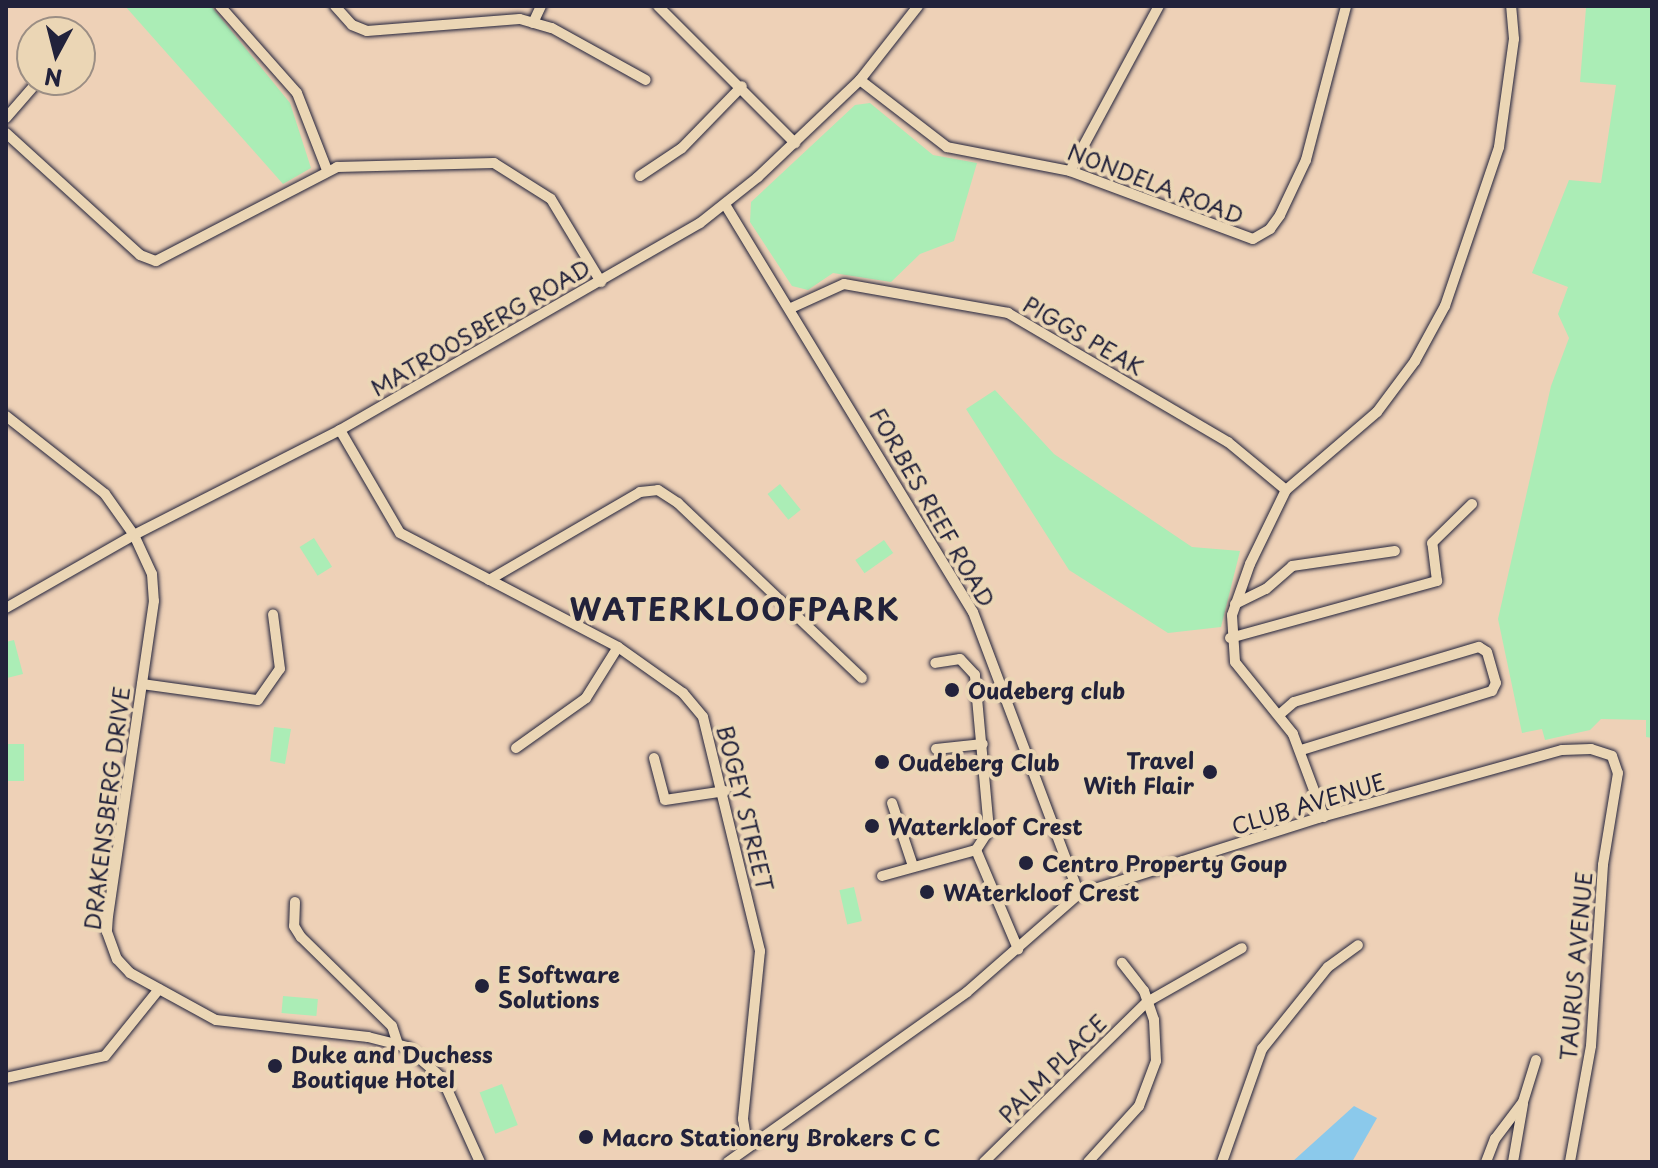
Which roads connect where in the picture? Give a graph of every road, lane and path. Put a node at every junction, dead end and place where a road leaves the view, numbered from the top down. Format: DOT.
graph roads {
  1 [pos="220,6"];
  2 [pos="335,6"];
  3 [pos="541,6"];
  4 [pos="658,6"];
  5 [pos="918,6"];
  6 [pos="1159,6"];
  7 [pos="1346,6"];
  8 [pos="1511,6"];
  9 [pos="672,10"];
  10 [pos="533,23"];
  11 [pos="646,80"];
  12 [pos="860,80"];
  13 [pos="742,86"];
  14 [pos="25,96"];
  15 [pos="6,118"];
  16 [pos="6,133"];
  17 [pos="795,143"];
  18 [pos="327,170"];
  19 [pos="1070,171"];
  20 [pos="640,176"];
  21 [pos="726,206"];
  22 [pos="601,282"];
  23 [pos="791,308"];
  24 [pos="6,416"];
  25 [pos="340,430"];
  26 [pos="1286,490"];
  27 [pos="1472,504"];
  28 [pos="134,535"];
  29 [pos="1395,551"];
  30 [pos="489,580"];
  31 [pos="1235,604"];
  32 [pos="6,608"];
  33 [pos="273,614"];
  34 [pos="1230,638"];
  35 [pos="618,647"];
  36 [pos="935,663"];
  37 [pos="862,678"];
  38 [pos="142,684"];
  39 [pos="1279,715"];
  40 [pos="983,744"];
  41 [pos="516,748"];
  42 [pos="936,749"];
  43 [pos="1301,750"];
  44 [pos="654,758"];
  45 [pos="1618,773"];
  46 [pos="725,791"];
  47 [pos="892,803"];
  48 [pos="1324,817"];
  49 [pos="976,850"];
  50 [pos="913,866"];
  51 [pos="882,876"];
  52 [pos="1079,894"];
  53 [pos="295,902"];
  54 [pos="1358,945"];
  55 [pos="1242,948"];
  56 [pos="1018,949"];
  57 [pos="1122,963"];
  58 [pos="159,989"];
  59 [pos="1147,1002"];
  60 [pos="398,1044"];
  61 [pos="1536,1060"];
  62 [pos="6,1078"];
  63 [pos="1523,1102"];
  64 [pos="747,1144"];
  65 [pos="480,1162"];
  66 [pos="728,1162"];
  67 [pos="984,1162"];
  68 [pos="1088,1162"];
  69 [pos="1222,1162"];
  70 [pos="1486,1162"];
  71 [pos="1513,1162"];
  72 [pos="1570,1162"];
  1 -- 18 [label="street"];
  2 -- 10 [label="street"];
  3 -- 10 [label="street"];
  4 -- 9 [label="street"];
  5 -- 12 [label="street, MATROOSBERG ROAD"];
  6 -- 19 [label="street"];
  7 -- 19 [label="street, NONDELA ROAD"];
  8 -- 26 [label="street"];
  9 -- 13 [label="street"];
  10 -- 11 [label="street"];
  12 -- 17 [label="street, MATROOSBERG ROAD"];
  12 -- 19 [label="street, NONDELA ROAD"];
  13 -- 17 [label="street"];
  13 -- 20 [label="street"];
  14 -- 15 [label="street"];
  16 -- 18 [label="street"];
  17 -- 21 [label="street, MATROOSBERG ROAD"];
  18 -- 22 [label="street"];
  21 -- 22 [label="street, MATROOSBERG ROAD"];
  21 -- 23 [label="street, FORBES REEF ROAD"];
  22 -- 25 [label="street, MATROOSBERG ROAD"];
  23 -- 26 [label="street, PIGGS PEAK"];
  23 -- 52 [label="street, FORBES REEF ROAD"];
  24 -- 28 [label="street, DRAKENSBERG DRIVE"];
  25 -- 28 [label="street, MATROOSBERG ROAD"];
  25 -- 30 [label="street, BOGEY STREET"];
  26 -- 31 [label="street"];
  27 -- 34 [label="street"];
  28 -- 32 [label="street, MATROOSBERG ROAD"];
  28 -- 38 [label="street, DRAKENSBERG DRIVE"];
  29 -- 31 [label="street"];
  30 -- 35 [label="street, BOGEY STREET"];
  30 -- 37 [label="street"];
  31 -- 34 [label="street"];
  33 -- 38 [label="street"];
  34 -- 39 [label="street"];
  35 -- 41 [label="street"];
  35 -- 46 [label="street, BOGEY STREET"];
  36 -- 40 [label="street"];
  38 -- 58 [label="street, DRAKENSBERG DRIVE"];
  39 -- 43 [label="street"];
  39 -- 43 [label="street"];
  40 -- 42 [label="street"];
  40 -- 49 [label="street"];
  43 -- 48 [label="street"];
  44 -- 46 [label="street"];
  45 -- 48 [label="street, CLUB AVENUE"];
  45 -- 72 [label="street, TAURUS AVENUE"];
  46 -- 64 [label="street, BOGEY STREET"];
  47 -- 50 [label="street"];
  48 -- 52 [label="street, CLUB AVENUE"];
  49 -- 50 [label="street"];
  49 -- 56 [label="street"];
  50 -- 51 [label="street"];
  52 -- 56 [label="street, CLUB AVENUE"];
  53 -- 60 [label="street"];
  54 -- 69 [label="street"];
  55 -- 59 [label="street, PALM PLACE"];
  56 -- 64 [label="street, CLUB AVENUE"];
  57 -- 59 [label="street"];
  58 -- 60 [label="street, DRAKENSBERG DRIVE"];
  58 -- 62 [label="street"];
  59 -- 67 [label="street, PALM PLACE"];
  59 -- 68 [label="street"];
  60 -- 65 [label="street"];
  61 -- 63 [label="street"];
  63 -- 70 [label="street"];
  63 -- 71 [label="street"];
  64 -- 66 [label="street, CLUB AVENUE"];
}
